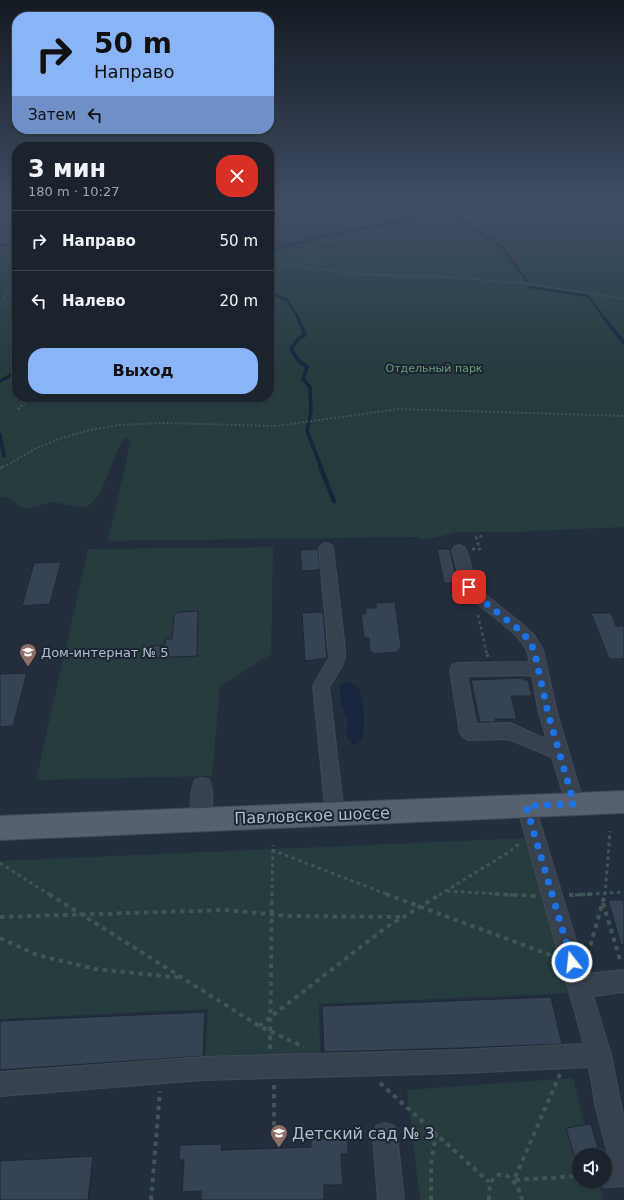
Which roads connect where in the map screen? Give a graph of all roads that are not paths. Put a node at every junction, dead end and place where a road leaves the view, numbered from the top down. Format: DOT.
graph roads {
  1 [pos="326,548"];
  2 [pos="459,550"];
  3 [pos="538,668"];
  4 [pos="559,752"];
  5 [pos="202,786"];
  6 [pos="624,802"];
  7 [pos="574,804"];
  8 [pos="526,806"];
  9 [pos="335,814"];
  10 [pos="201,819"];
  11 [pos="0,828"];
  12 [pos="623,973"];
  13 [pos="579,986"];
  14 [pos="599,1055"];
  15 [pos="0,1084"];
  16 [pos="384,1135"];
  17 [pos="624,1165"];
  18 [pos="624,1173"];
  19 [pos="612,1174"];
  20 [pos="391,1200"];
  1 -- 9 [label="lane"];
  2 -- 3 [label="lane"];
  3 -- 4 [label="lane"];
  3 -- 4 [label="lane"];
  4 -- 7 [label="lane"];
  5 -- 10 [label="lane"];
  6 -- 7 [label="main road, Павловское шоссе"];
  7 -- 8 [label="main road, Павловское шоссе"];
  8 -- 9 [label="main road, Павловское шоссе"];
  8 -- 13 [label="lane"];
  9 -- 10 [label="main road, Павловское шоссе"];
  10 -- 11 [label="main road, Павловское шоссе"];
  12 -- 13 [label="lane"];
  13 -- 14 [label="lane"];
  14 -- 15 [label="lane"];
  14 -- 17 [label="lane"];
  16 -- 20 [label="lane"];
  18 -- 19 [label="lane"];
}
